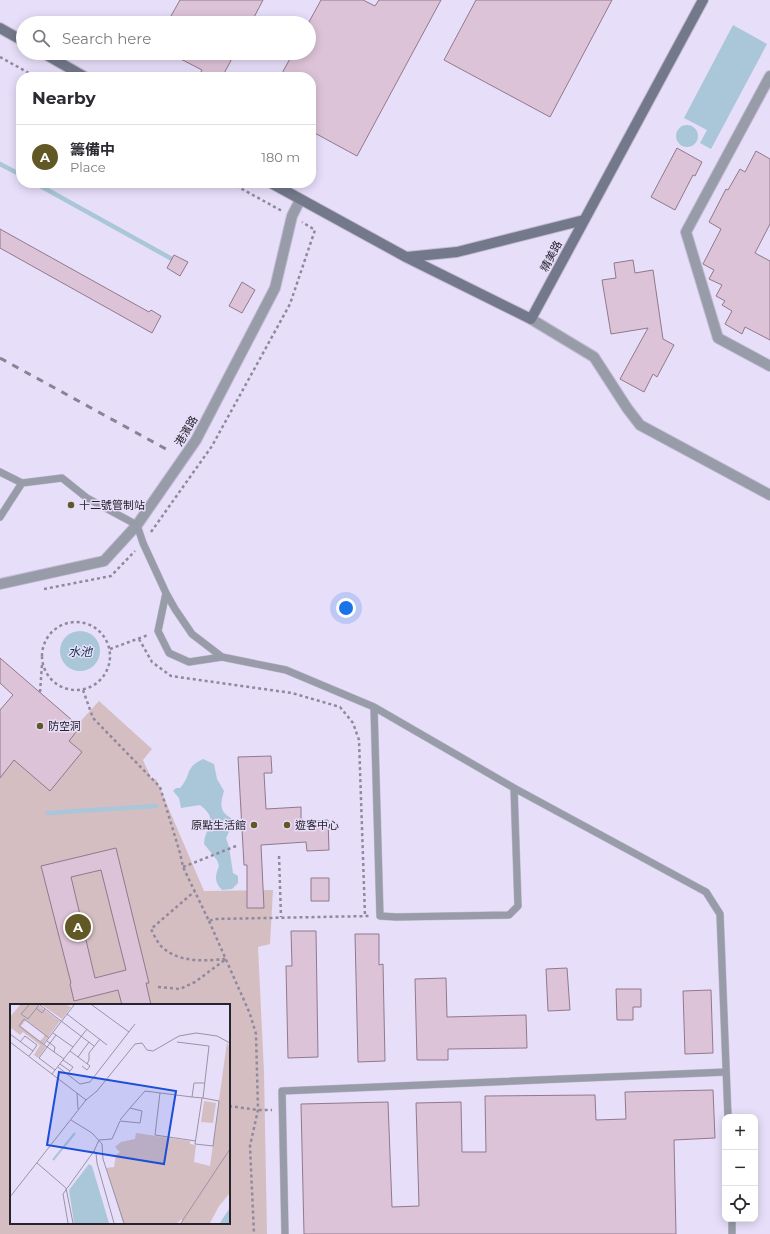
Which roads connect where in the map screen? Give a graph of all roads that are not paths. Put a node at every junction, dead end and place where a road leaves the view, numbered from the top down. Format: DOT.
graph roads {
  1 [pos="703,0"];
  2 [pos="0,28"];
  3 [pos="16,37"];
  4 [pos="55,60"];
  5 [pos="76,72"];
  6 [pos="770,76"];
  7 [pos="766,92"];
  8 [pos="280,188"];
  9 [pos="300,200"];
  10 [pos="584,220"];
  11 [pos="406,257"];
  12 [pos="531,319"];
  13 [pos="770,366"];
  14 [pos="0,472"];
  15 [pos="22,483"];
  16 [pos="770,495"];
  17 [pos="0,517"];
  18 [pos="137,525"];
  19 [pos="0,584"];
  20 [pos="166,593"];
  21 [pos="222,658"];
  22 [pos="374,707"];
  23 [pos="514,788"];
  24 [pos="726,1072"];
  25 [pos="728,1114"];
  26 [pos="732,1222"];
  27 [pos="285,1234"];
  28 [pos="732,1234"];
  1 -- 10 [label="main road, 精美路"];
  2 -- 3 [label="main road"];
  4 -- 5 [label="main road"];
  6 -- 7 [label="street"];
  7 -- 13 [label="street"];
  8 -- 9 [label="main road"];
  9 -- 11 [label="main road"];
  9 -- 18 [label="street, 港濱路"];
  10 -- 11 [label="main road"];
  10 -- 12 [label="main road, 精美路"];
  11 -- 12 [label="main road"];
  12 -- 16 [label="street"];
  14 -- 15 [label="lane"];
  15 -- 17 [label="lane"];
  15 -- 18 [label="lane"];
  18 -- 19 [label="street, 港濱路"];
  18 -- 20 [label="lane"];
  20 -- 21 [label="lane"];
  20 -- 21 [label="lane"];
  21 -- 22 [label="lane"];
  22 -- 23 [label="lane"];
  22 -- 23 [label="lane"];
  23 -- 24 [label="lane"];
  24 -- 25 [label="lane"];
  24 -- 27 [label="lane"];
  26 -- 28 [label="lane"];
}
